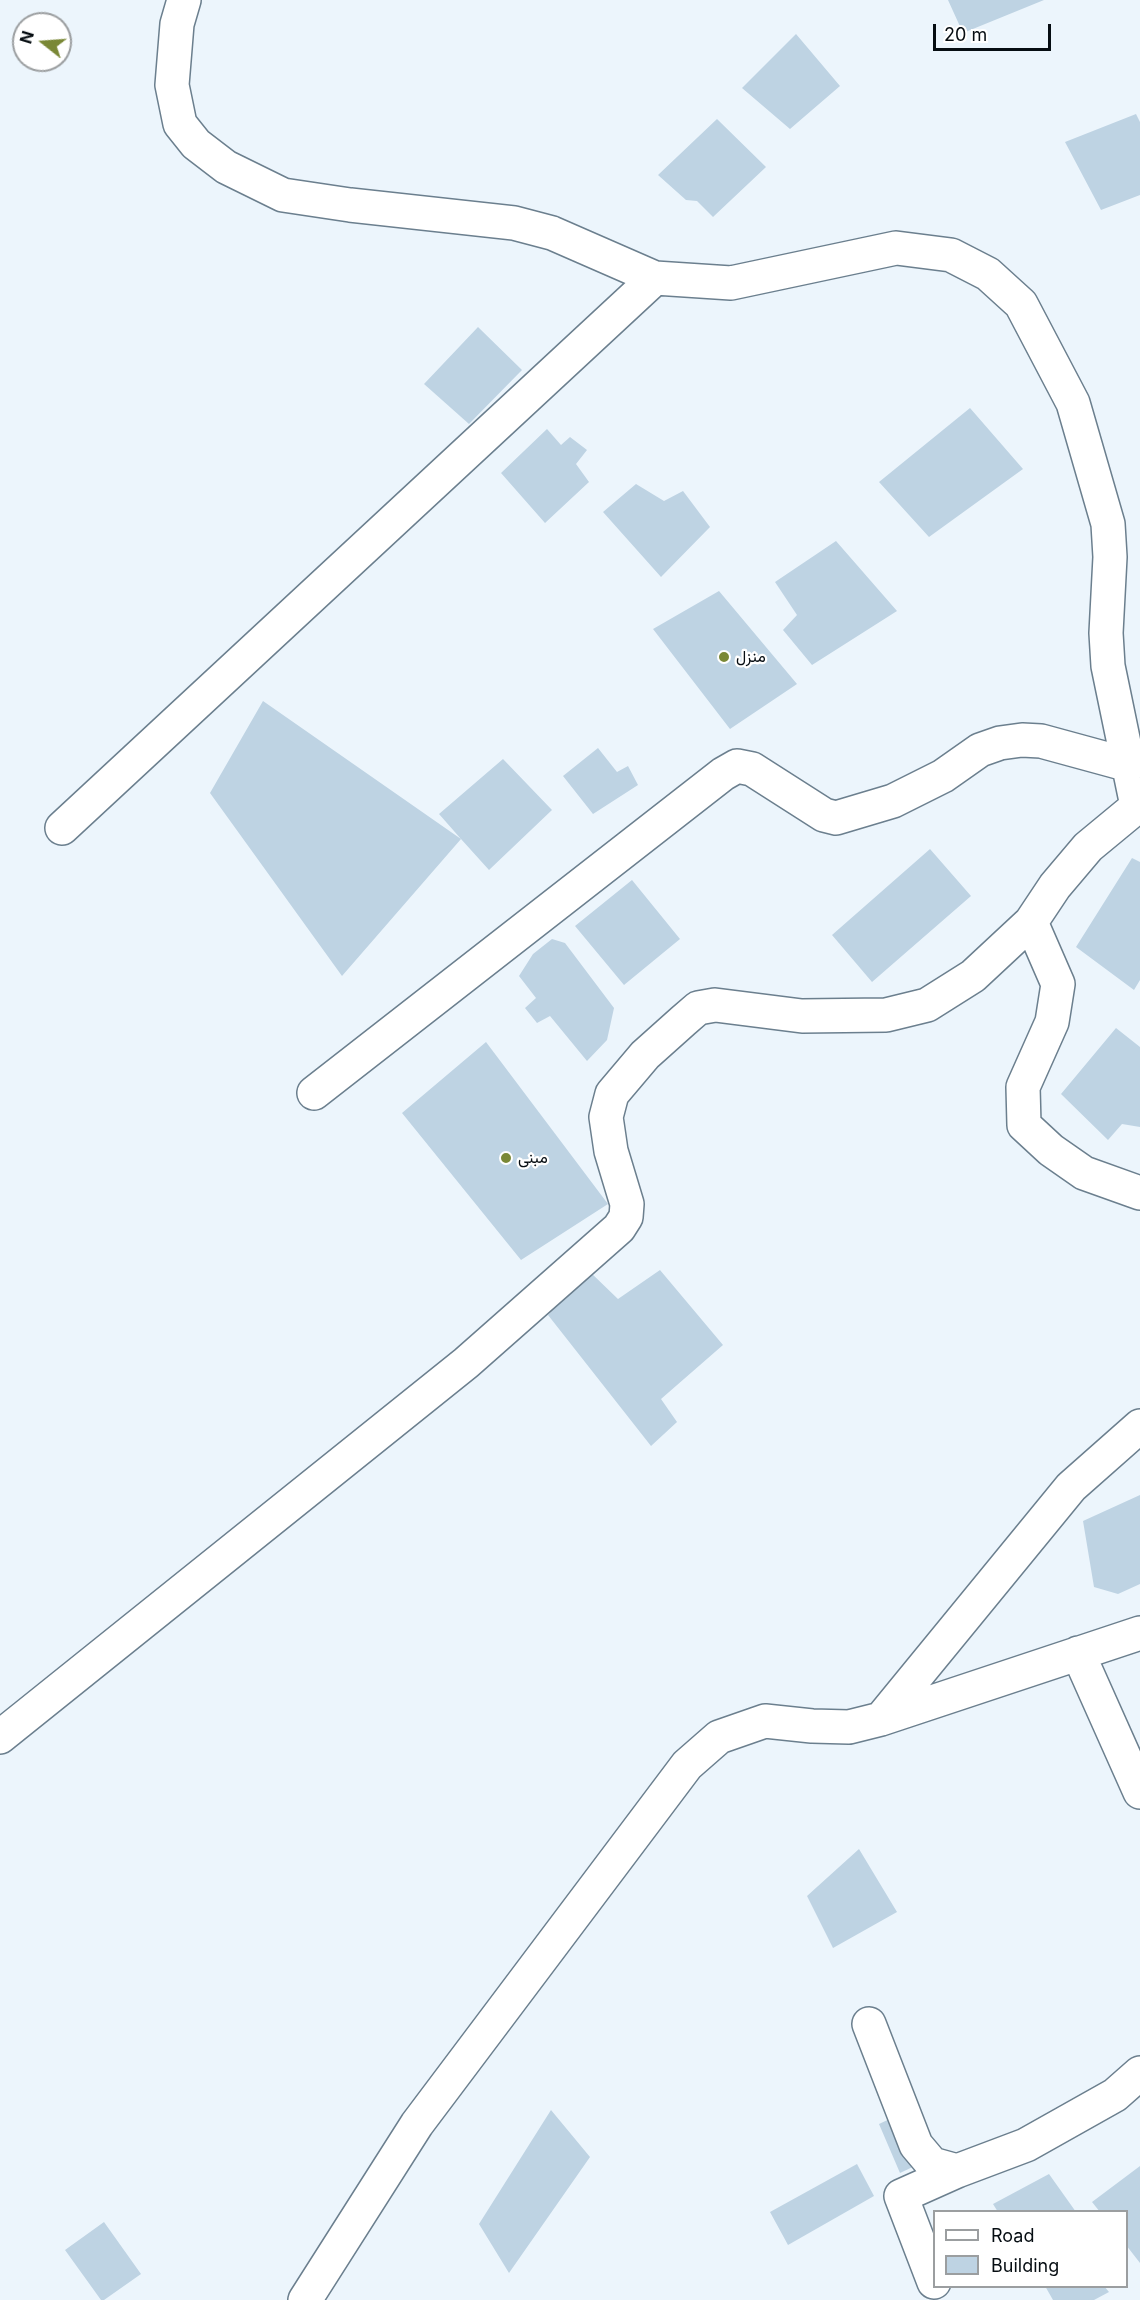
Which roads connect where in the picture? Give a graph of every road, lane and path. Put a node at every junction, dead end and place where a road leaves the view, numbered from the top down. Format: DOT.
graph roads {
  1 [pos="184,0"];
  2 [pos="655,278"];
  3 [pos="1130,765"];
  4 [pos="1138,805"];
  5 [pos="62,828"];
  6 [pos="1031,922"];
  7 [pos="314,1093"];
  8 [pos="1140,1193"];
  9 [pos="1140,1426"];
  10 [pos="1140,1633"];
  11 [pos="1078,1653"];
  12 [pos="881,1719"];
  13 [pos="0,1737"];
  14 [pos="1140,1792"];
  15 [pos="869,2024"];
  16 [pos="1140,2073"];
  17 [pos="957,2171"];
  18 [pos="933,2279"];
  19 [pos="305,2300"];
  1 -- 2 [label="street"];
  2 -- 3 [label="street"];
  2 -- 5 [label="street"];
  3 -- 4 [label="street"];
  3 -- 7 [label="street"];
  4 -- 6 [label="street"];
  6 -- 8 [label="street"];
  6 -- 13 [label="street"];
  9 -- 12 [label="street"];
  10 -- 11 [label="street"];
  11 -- 12 [label="street"];
  11 -- 14 [label="street"];
  12 -- 19 [label="street"];
  15 -- 17 [label="street"];
  16 -- 17 [label="street"];
  17 -- 18 [label="street"];
}
